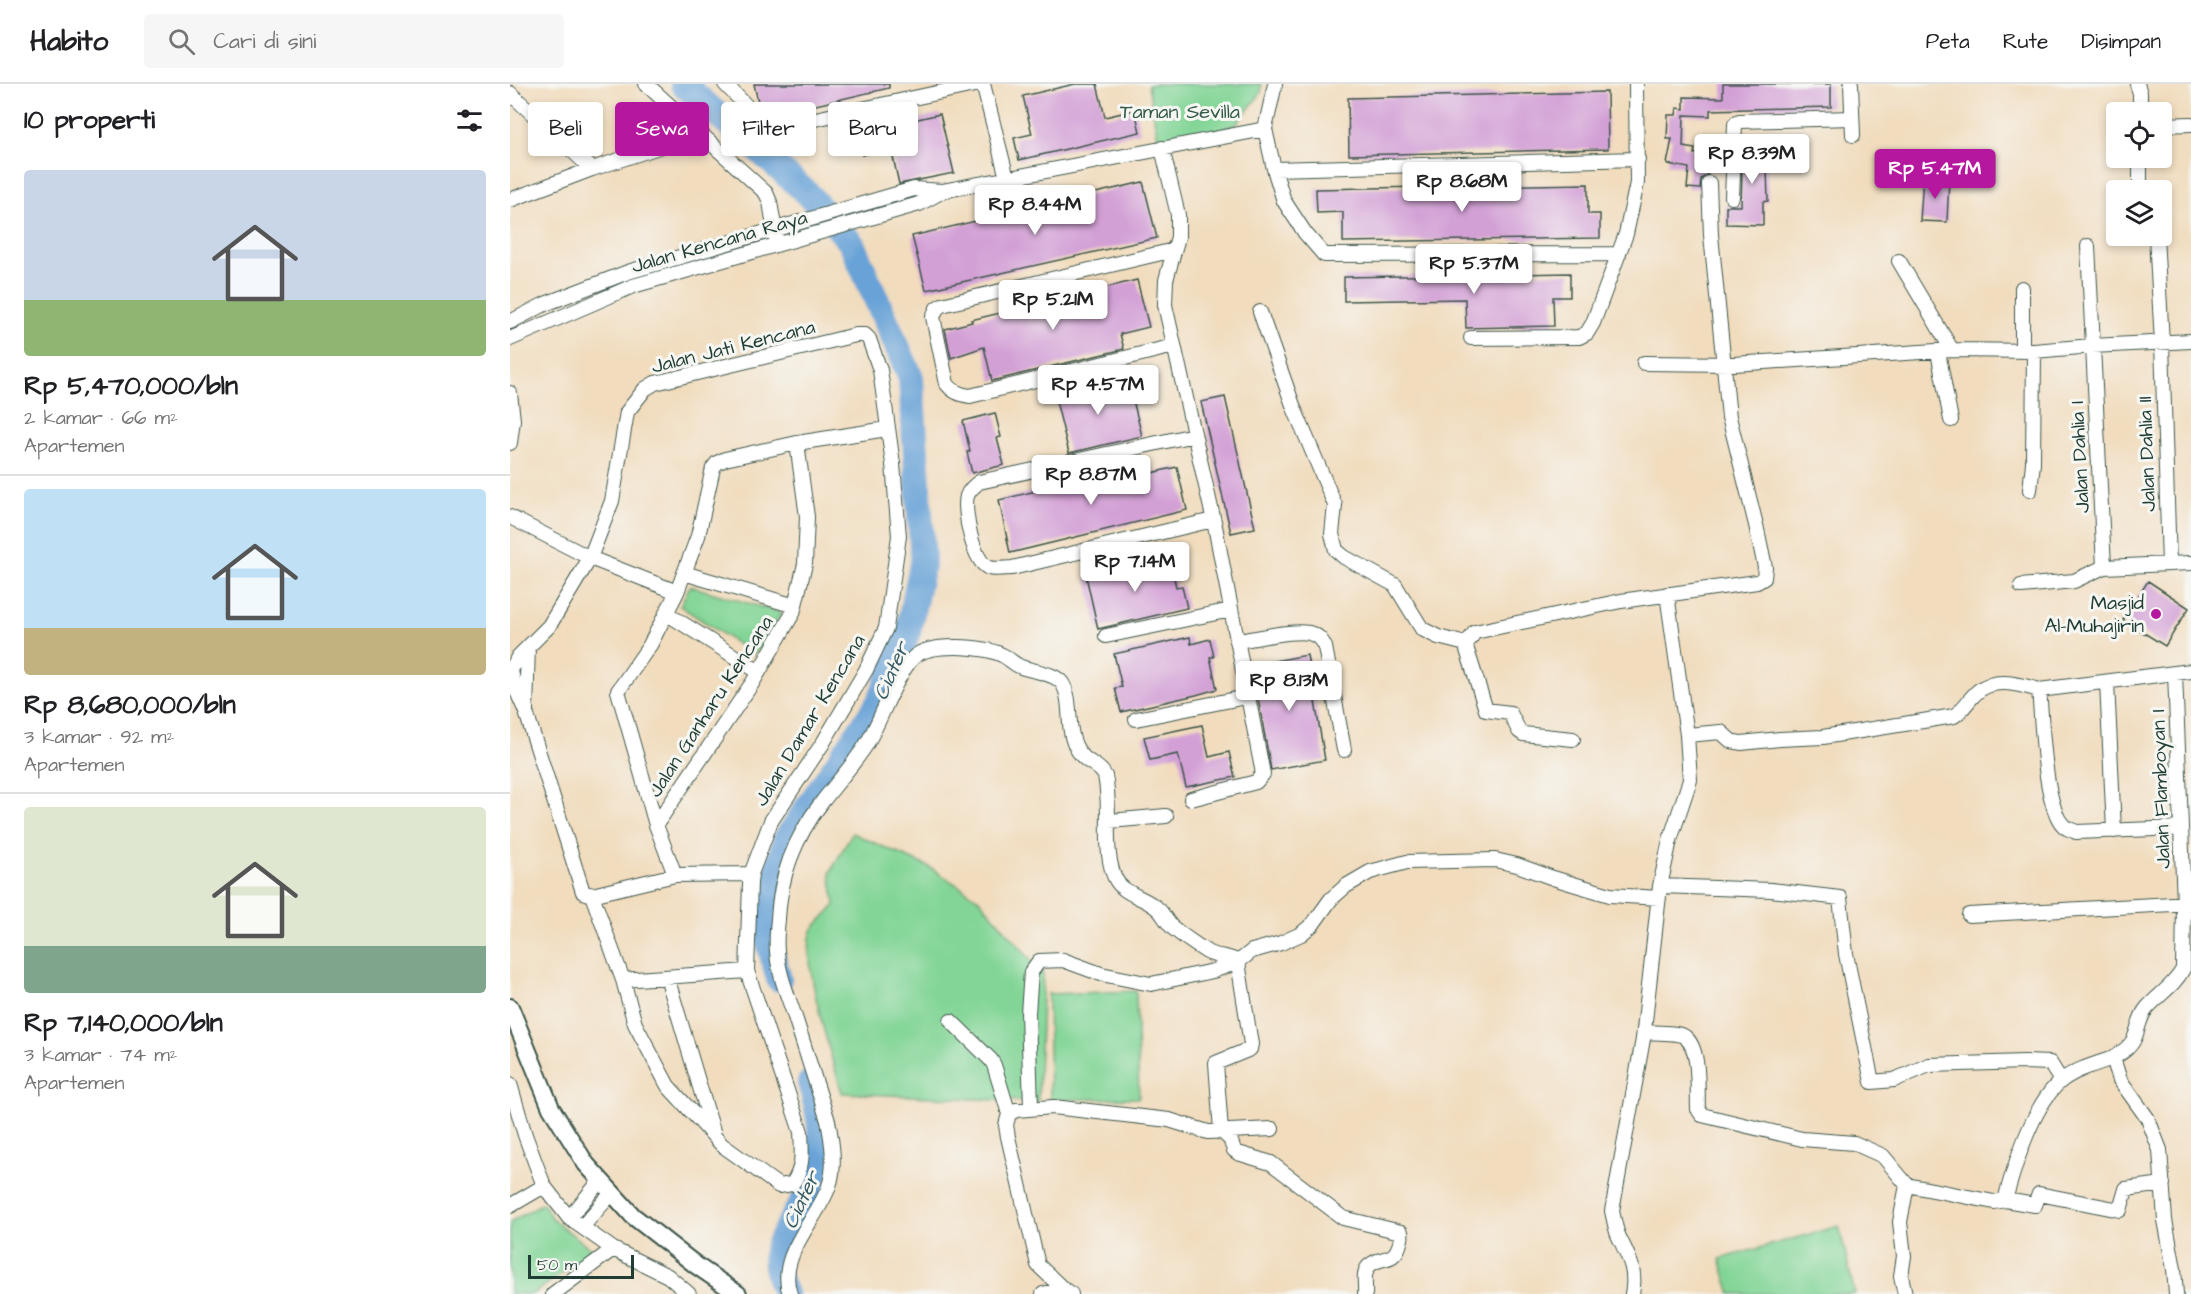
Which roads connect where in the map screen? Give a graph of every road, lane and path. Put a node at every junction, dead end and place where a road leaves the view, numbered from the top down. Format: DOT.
graph roads {
  1 [pos="646,84"];
  2 [pos="725,84"];
  3 [pos="981,84"];
  4 [pos="1275,84"];
  5 [pos="1636,84"];
  6 [pos="1851,84"];
  7 [pos="2137,84"];
  8 [pos="510,93"];
  9 [pos="666,102"];
  10 [pos="2140,102"];
  11 [pos="1852,118"];
  12 [pos="2191,124"];
  13 [pos="2172,125"];
  14 [pos="1265,129"];
  15 [pos="1853,135"];
  16 [pos="709,140"];
  17 [pos="1162,148"];
  18 [pos="631,156"];
  19 [pos="1638,159"];
  20 [pos="592,169"];
  21 [pos="1274,169"];
  22 [pos="1007,178"];
  23 [pos="1709,183"];
  24 [pos="942,191"];
  25 [pos="1732,197"];
  26 [pos="510,199"];
  27 [pos="773,230"];
  28 [pos="778,244"];
  29 [pos="2088,246"];
  30 [pos="2157,246"];
  31 [pos="1174,250"];
  32 [pos="1619,254"];
  33 [pos="1899,261"];
  34 [pos="2022,288"];
  35 [pos="1260,312"];
  36 [pos="510,322"];
  37 [pos="867,337"];
  38 [pos="1471,338"];
  39 [pos="510,339"];
  40 [pos="2191,341"];
  41 [pos="2162,343"];
  42 [pos="1174,345"];
  43 [pos="2092,345"];
  44 [pos="1945,351"];
  45 [pos="2028,351"];
  46 [pos="1644,363"];
  47 [pos="1725,364"];
  48 [pos="510,393"];
  49 [pos="1951,420"];
  50 [pos="887,429"];
  51 [pos="1194,435"];
  52 [pos="510,442"];
  53 [pos="797,442"];
  54 [pos="2030,490"];
  55 [pos="510,517"];
  56 [pos="1213,520"];
  57 [pos="590,558"];
  58 [pos="2191,563"];
  59 [pos="2169,564"];
  60 [pos="2104,567"];
  61 [pos="684,573"];
  62 [pos="2021,586"];
  63 [pos="677,592"];
  64 [pos="1667,594"];
  65 [pos="795,606"];
  66 [pos="1231,610"];
  67 [pos="666,613"];
  68 [pos="1106,636"];
  69 [pos="1237,642"];
  70 [pos="1466,644"];
  71 [pos="2191,671"];
  72 [pos="759,672"];
  73 [pos="2175,673"];
  74 [pos="2107,681"];
  75 [pos="2039,690"];
  76 [pos="1246,697"];
  77 [pos="1136,719"];
  78 [pos="1687,735"];
  79 [pos="1573,740"];
  80 [pos="1344,750"];
  81 [pos="1191,799"];
  82 [pos="1166,816"];
  83 [pos="1110,821"];
  84 [pos="656,825"];
  85 [pos="2181,828"];
  86 [pos="2114,831"];
  87 [pos="752,874"];
  88 [pos="675,875"];
  89 [pos="1659,892"];
  90 [pos="588,894"];
  91 [pos="2188,903"];
  92 [pos="1969,915"];
  93 [pos="1238,962"];
  94 [pos="747,971"];
  95 [pos="667,977"];
  96 [pos="623,980"];
  97 [pos="510,1007"];
  98 [pos="951,1021"];
  99 [pos="1644,1032"];
  100 [pos="2113,1058"];
  101 [pos="2061,1081"];
  102 [pos="510,1084"];
  103 [pos="1031,1107"];
  104 [pos="1009,1114"];
  105 [pos="1272,1129"];
  106 [pos="1221,1131"];
  107 [pos="714,1136"];
  108 [pos="2163,1184"];
  109 [pos="1907,1185"];
  110 [pos="544,1186"];
  111 [pos="606,1187"];
  112 [pos="2005,1200"];
  113 [pos="510,1206"];
  114 [pos="569,1218"];
  115 [pos="582,1227"];
  116 [pos="613,1249"];
  117 [pos="1067,1291"];
  118 [pos="553,1294"];
  119 [pos="689,1294"];
  120 [pos="738,1294"];
  121 [pos="790,1294"];
  122 [pos="1043,1294"];
  123 [pos="1365,1294"];
  124 [pos="1632,1294"];
  125 [pos="1905,1294"];
  126 [pos="2175,1294"];
  1 -- 9 [label="street"];
  2 -- 3 [label="street"];
  3 -- 22 [label="street"];
  4 -- 14 [label="street"];
  5 -- 19 [label="street"];
  6 -- 11 [label="street"];
  7 -- 10 [label="street"];
  8 -- 20 [label="street"];
  11 -- 15 [label="street"];
  11 -- 25 [label="street"];
  12 -- 13 [label="street"];
  14 -- 17 [label="street, Jalan Kencana Raya"];
  14 -- 21 [label="street"];
  16 -- 27 [label="street"];
  17 -- 22 [label="street, Jalan Kencana Raya"];
  17 -- 31 [label="street"];
  18 -- 20 [label="street"];
  19 -- 21 [label="street"];
  19 -- 32 [label="street"];
  20 -- 26 [label="street"];
  21 -- 32 [label="street"];
  22 -- 24 [label="street, Jalan Kencana Raya"];
  23 -- 47 [label="street"];
  24 -- 27 [label="street, Jalan Kencana Raya"];
  24 -- 28 [label="street, Jalan Kencana Raya"];
  27 -- 28 [label="street"];
  27 -- 36 [label="street, Jalan Kencana Raya"];
  28 -- 39 [label="street, Jalan Kencana Raya"];
  29 -- 43 [label="street, Jalan Dahlia I"];
  30 -- 41 [label="street, Jalan Dahlia II"];
  31 -- 42 [label="street"];
  31 -- 42 [label="street"];
  32 -- 38 [label="street"];
  33 -- 44 [label="street"];
  34 -- 45 [label="street"];
  35 -- 70 [label="street"];
  37 -- 50 [label="street, Jalan Damar Kencana"];
  37 -- 57 [label="street, Jalan Jati Kencana"];
  40 -- 41 [label="street"];
  41 -- 43 [label="street"];
  41 -- 59 [label="street, Jalan Dahlia II"];
  42 -- 51 [label="street"];
  43 -- 45 [label="street"];
  43 -- 60 [label="street, Jalan Dahlia I"];
  44 -- 45 [label="street"];
  44 -- 47 [label="street"];
  44 -- 49 [label="street"];
  45 -- 54 [label="street"];
  46 -- 47 [label="street"];
  47 -- 64 [label="street"];
  48 -- 52 [label="street"];
  50 -- 53 [label="street"];
  50 -- 87 [label="street, Jalan Damar Kencana"];
  51 -- 56 [label="street"];
  51 -- 56 [label="street"];
  53 -- 61 [label="street"];
  53 -- 65 [label="street, Jalan Ganharu Kencana"];
  55 -- 57 [label="street"];
  56 -- 66 [label="street"];
  57 -- 63 [label="street"];
  57 -- 90 [label="street, Jalan Jati Kencana"];
  58 -- 59 [label="street"];
  59 -- 60 [label="street"];
  60 -- 62 [label="street"];
  61 -- 63 [label="street"];
  61 -- 65 [label="street"];
  63 -- 67 [label="street"];
  64 -- 70 [label="street"];
  64 -- 78 [label="street"];
  65 -- 72 [label="street, Jalan Ganharu Kencana"];
  66 -- 68 [label="street"];
  66 -- 69 [label="street"];
  67 -- 72 [label="street"];
  67 -- 84 [label="street"];
  69 -- 76 [label="street"];
  69 -- 80 [label="street"];
  70 -- 79 [label="street"];
  71 -- 73 [label="street"];
  72 -- 84 [label="street, Jalan Ganharu Kencana"];
  73 -- 74 [label="street"];
  73 -- 85 [label="street, Jalan Flamboyan I"];
  74 -- 75 [label="street"];
  74 -- 86 [label="street"];
  75 -- 78 [label="street"];
  75 -- 86 [label="street"];
  76 -- 77 [label="street"];
  76 -- 81 [label="street"];
  78 -- 89 [label="street"];
  82 -- 83 [label="street"];
  83 -- 93 [label="street"];
  83 -- 121 [label="street"];
  84 -- 88 [label="street, Jalan Ganharu Kencana"];
  85 -- 86 [label="street"];
  85 -- 91 [label="street, Jalan Flamboyan I"];
  87 -- 88 [label="street"];
  87 -- 94 [label="street, Jalan Damar Kencana"];
  88 -- 90 [label="street"];
  89 -- 93 [label="street"];
  89 -- 99 [label="street"];
  89 -- 101 [label="street"];
  90 -- 96 [label="street, Jalan Jati Kencana"];
  91 -- 92 [label="street"];
  91 -- 100 [label="street, Jalan Flamboyan I"];
  93 -- 103 [label="street"];
  93 -- 106 [label="street"];
  94 -- 95 [label="street"];
  94 -- 107 [label="street, Jalan Jati Kencana"];
  95 -- 96 [label="street"];
  95 -- 107 [label="street"];
  96 -- 107 [label="street, Jalan Jati Kencana"];
  97 -- 111 [label="street"];
  98 -- 104 [label="street"];
  99 -- 109 [label="street"];
  99 -- 124 [label="street"];
  100 -- 101 [label="street"];
  100 -- 108 [label="street"];
  101 -- 112 [label="street"];
  102 -- 110 [label="street"];
  103 -- 104 [label="street"];
  103 -- 106 [label="street"];
  104 -- 117 [label="street"];
  105 -- 106 [label="street"];
  106 -- 123 [label="street"];
  108 -- 112 [label="street"];
  108 -- 126 [label="street"];
  109 -- 112 [label="street"];
  109 -- 125 [label="street"];
  110 -- 113 [label="street"];
  110 -- 114 [label="street"];
  111 -- 114 [label="street"];
  111 -- 115 [label="street"];
  111 -- 120 [label="street"];
  114 -- 115 [label="street"];
  115 -- 116 [label="street"];
  116 -- 118 [label="street"];
  116 -- 119 [label="street"];
  117 -- 122 [label="street"];
}
